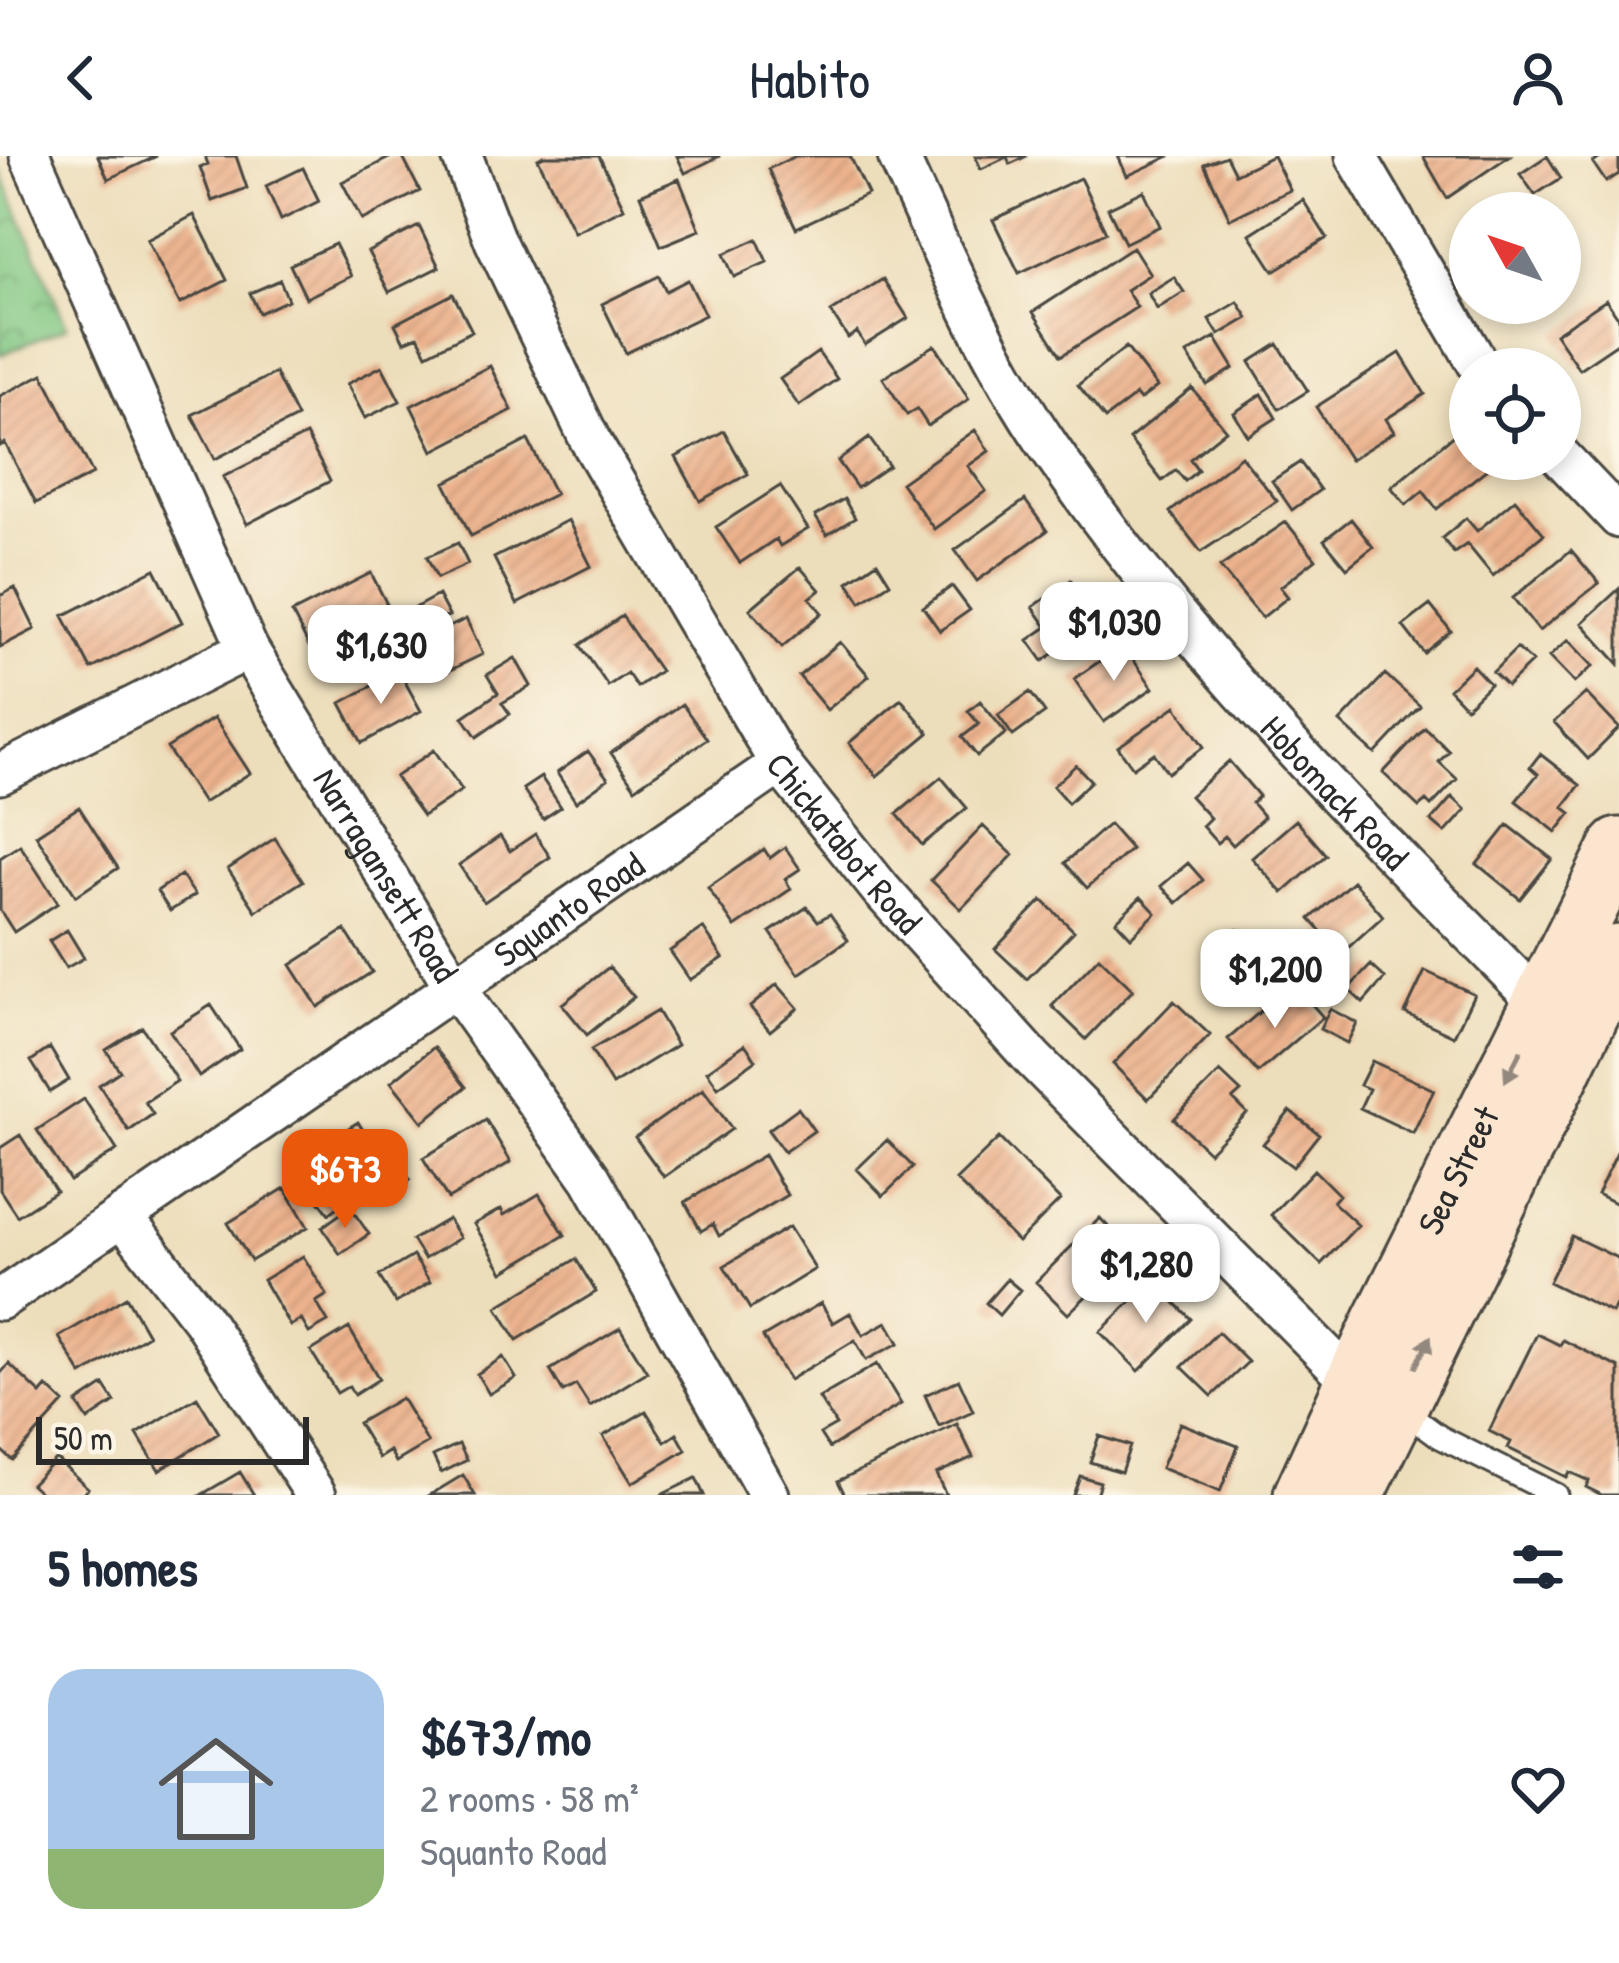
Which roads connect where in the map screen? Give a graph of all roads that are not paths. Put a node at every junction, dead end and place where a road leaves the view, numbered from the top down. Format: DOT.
graph roads {
  1 [pos="30,156"];
  2 [pos="462,156"];
  3 [pos="898,156"];
  4 [pos="1356,156"];
  5 [pos="1469,348"];
  6 [pos="1581,478"];
  7 [pos="1619,518"];
  8 [pos="248,649"];
  9 [pos="780,764"];
  10 [pos="0,774"];
  11 [pos="1619,847"];
  12 [pos="1619,954"];
  13 [pos="456,989"];
  14 [pos="1564,1017"];
  15 [pos="122,1216"];
  16 [pos="0,1300"];
  17 [pos="1375,1394"];
  18 [pos="316,1495"];
  19 [pos="769,1495"];
  20 [pos="1303,1495"];
  21 [pos="1354,1495"];
  22 [pos="1556,1495"];
  1 -- 8 [label="street, Narragansett Road"];
  2 -- 9 [label="street, Chickatabot Road"];
  3 -- 14 [label="street, Hobomack Road"];
  4 -- 5 [label="street"];
  6 -- 7 [label="street"];
  8 -- 10 [label="street"];
  8 -- 13 [label="street, Narragansett Road"];
  9 -- 13 [label="street, Squanto Road"];
  9 -- 17 [label="street, Chickatabot Road"];
  11 -- 14 [label="main road, Sea Street"];
  12 -- 14 [label="main road, Sea Street"];
  13 -- 15 [label="street, Squanto Road"];
  13 -- 19 [label="street, Narragansett Road"];
  14 -- 17 [label="main road, Sea Street"];
  15 -- 16 [label="street, Squanto Road"];
  15 -- 18 [label="street"];
  17 -- 20 [label="main road, Sea Street"];
  17 -- 21 [label="main road, Sea Street"];
  17 -- 22 [label="lane"];
}
